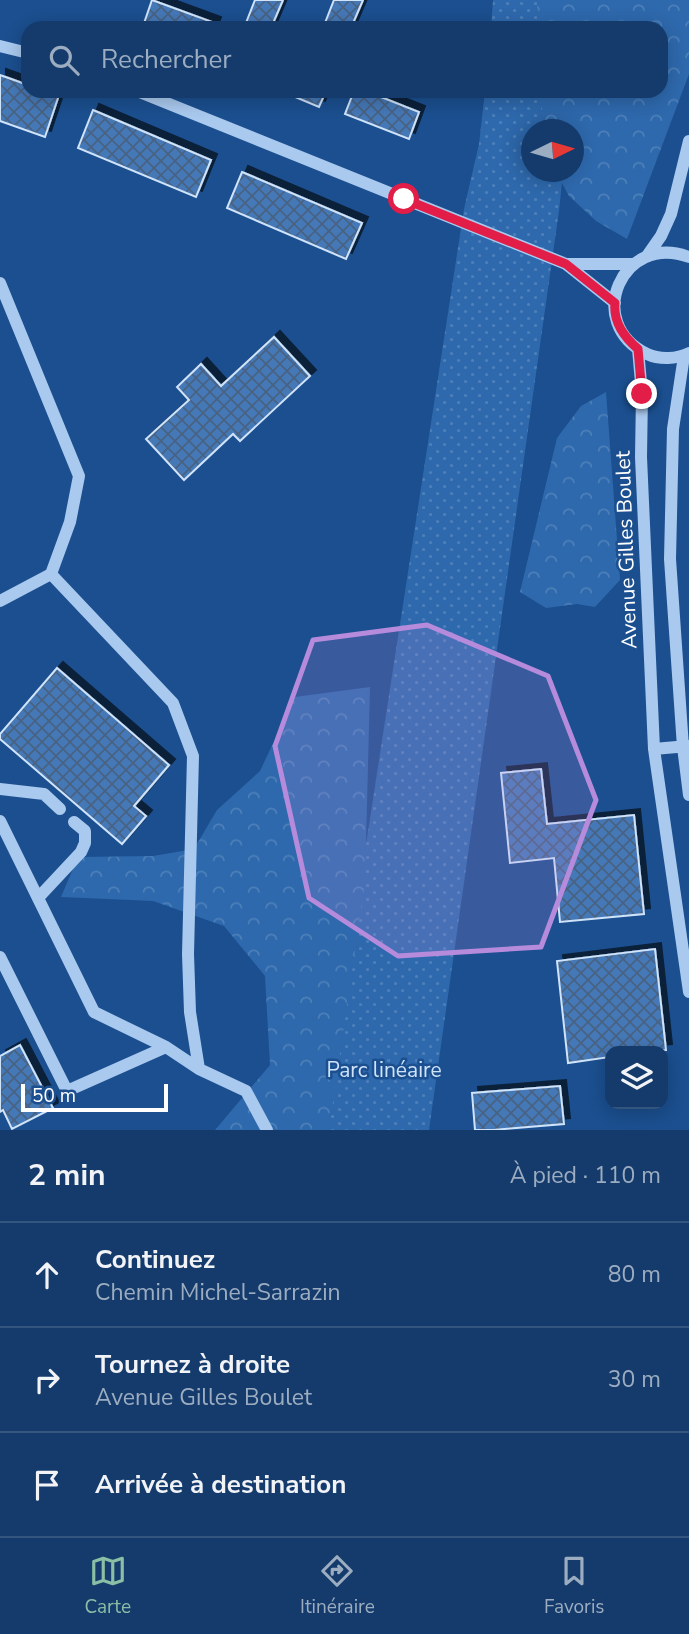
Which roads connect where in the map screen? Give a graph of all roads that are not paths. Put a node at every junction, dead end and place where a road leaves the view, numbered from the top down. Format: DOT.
graph roads {
  1 [pos="0,47"];
  2 [pos="21,52"];
  3 [pos="154,98"];
  4 [pos="689,141"];
  5 [pos="647,256"];
  6 [pos="689,257"];
  7 [pos="566,264"];
  8 [pos="633,264"];
  9 [pos="0,283"];
  10 [pos="615,303"];
  11 [pos="638,349"];
  12 [pos="686,354"];
  13 [pos="51,574"];
  14 [pos="0,601"];
  15 [pos="686,746"];
  16 [pos="654,749"];
  17 [pos="0,789"];
  18 [pos="689,795"];
  19 [pos="60,809"];
  20 [pos="0,821"];
  21 [pos="74,822"];
  22 [pos="38,898"];
  23 [pos="0,957"];
  24 [pos="689,992"];
  25 [pos="166,1048"];
  26 [pos="199,1069"];
  27 [pos="267,1130"];
  1 -- 2 [label="street"];
  3 -- 7 [label="street"];
  4 -- 5 [label="street"];
  5 -- 6 [label="street"];
  5 -- 8 [label="street"];
  7 -- 8 [label="street"];
  7 -- 10 [label="street"];
  8 -- 10 [label="street"];
  9 -- 13 [label="street"];
  10 -- 11 [label="street"];
  11 -- 12 [label="street, Avenue Gilles Boulet"];
  11 -- 16 [label="street, Avenue Gilles Boulet"];
  12 -- 15 [label="street, Avenue Gilles Boulet"];
  13 -- 14 [label="street"];
  13 -- 26 [label="street"];
  15 -- 16 [label="street"];
  15 -- 18 [label="street, Avenue Gilles Boulet"];
  16 -- 24 [label="street, Avenue Gilles Boulet"];
  17 -- 19 [label="street"];
  20 -- 22 [label="street"];
  21 -- 22 [label="street"];
  22 -- 25 [label="street"];
  23 -- 25 [label="street"];
  25 -- 26 [label="street"];
  26 -- 27 [label="street"];
}
